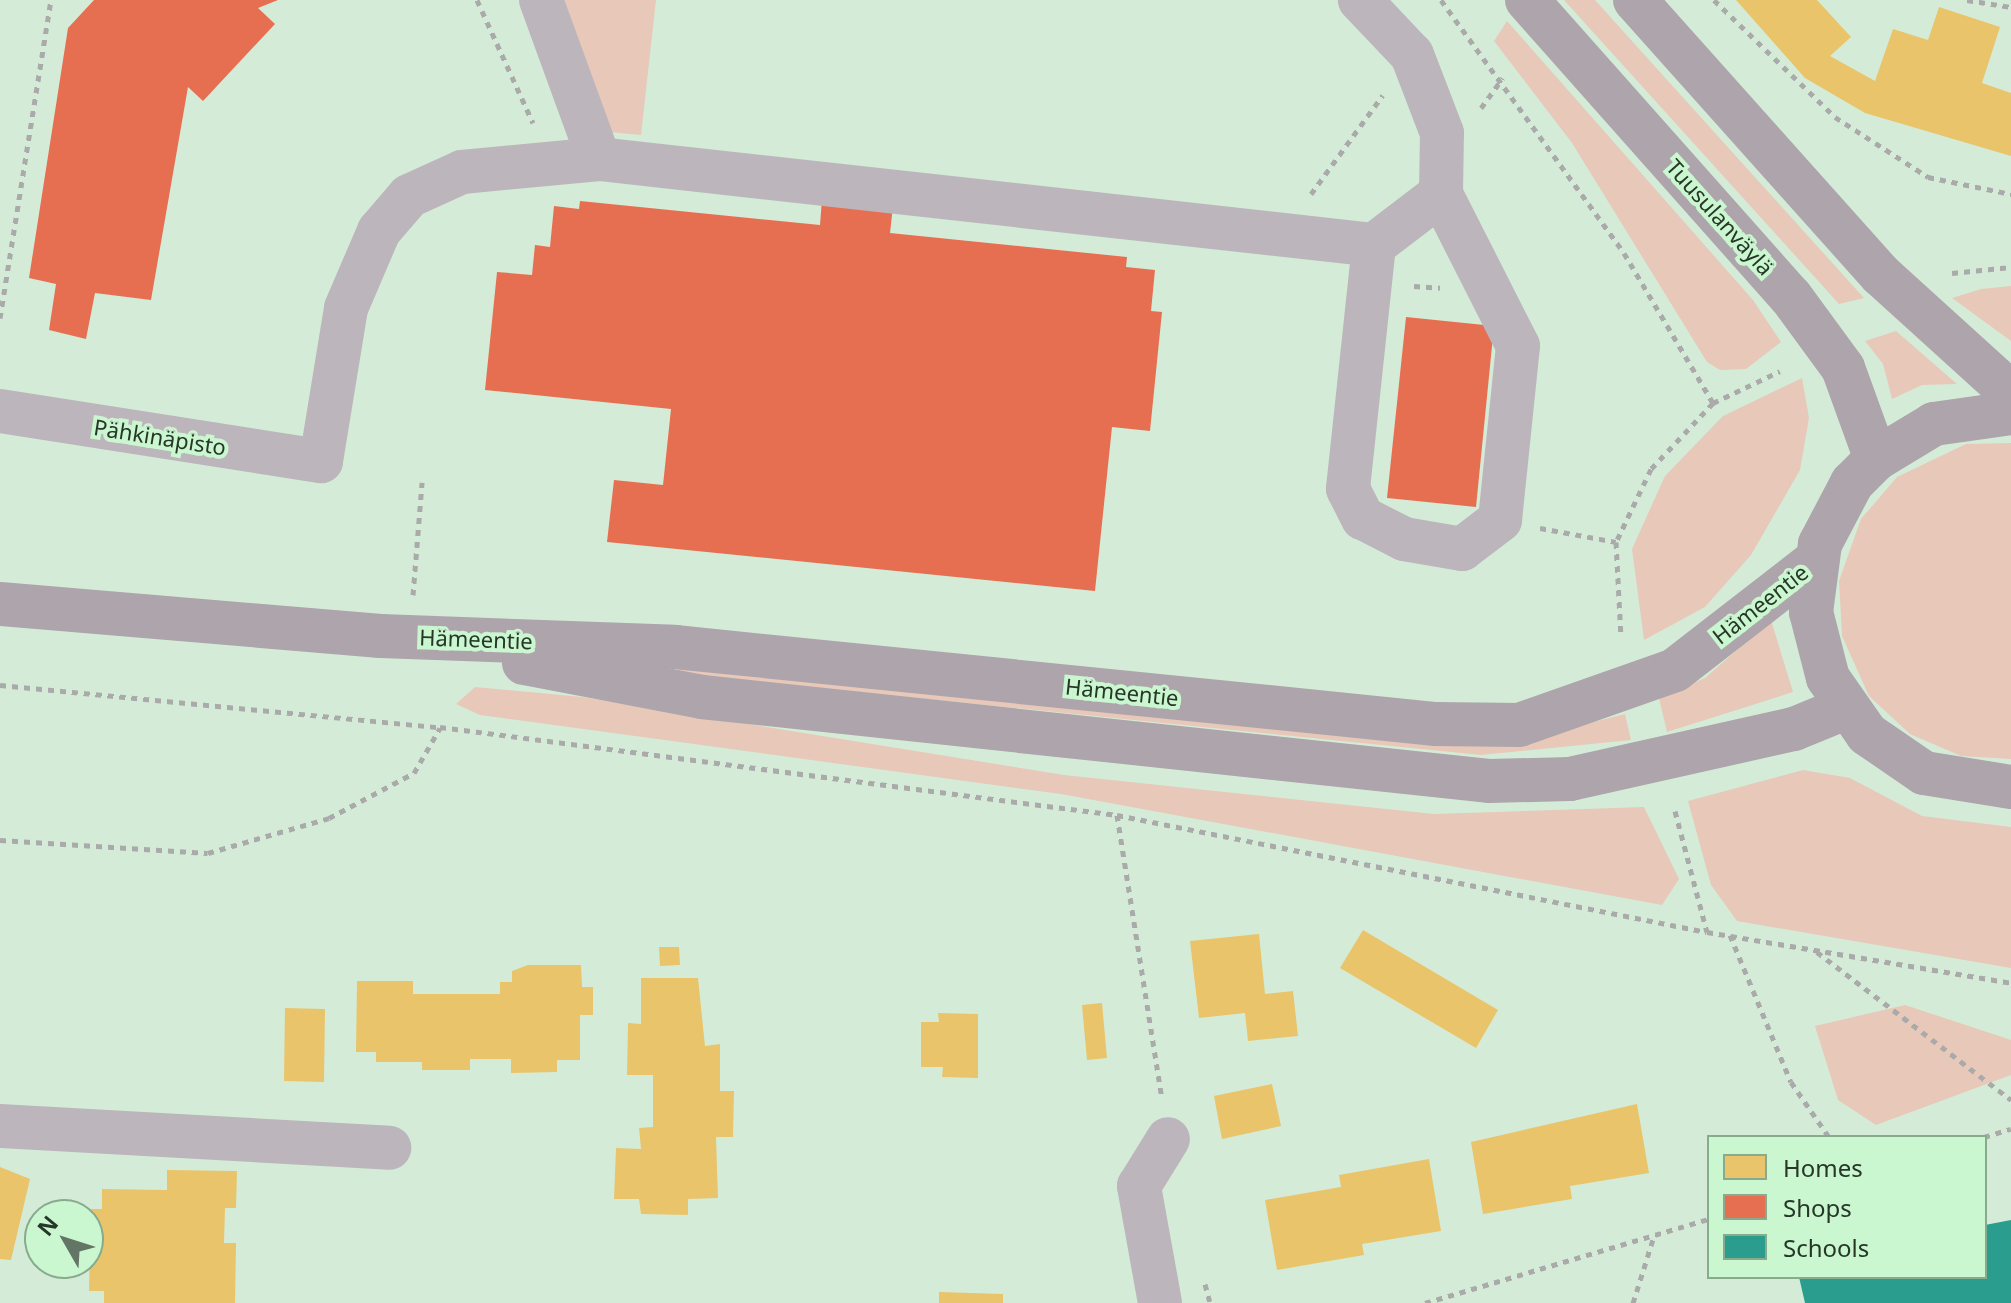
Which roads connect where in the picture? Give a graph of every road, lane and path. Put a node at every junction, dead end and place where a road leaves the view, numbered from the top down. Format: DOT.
graph roads {
  1 [pos="51,0"];
  2 [pos="541,0"];
  3 [pos="1360,0"];
  4 [pos="1441,0"];
  5 [pos="1527,0"];
  6 [pos="1635,0"];
  7 [pos="1714,0"];
  8 [pos="1967,0"];
  9 [pos="2011,7"];
  10 [pos="1447,8"];
  11 [pos="1412,55"];
  12 [pos="599,159"];
  13 [pos="1441,194"];
  14 [pos="2011,194"];
  15 [pos="1301,239"];
  16 [pos="1374,245"];
  17 [pos="2011,267"];
  18 [pos="1952,273"];
  19 [pos="0,318"];
  20 [pos="1780,371"];
  21 [pos="2011,393"];
  22 [pos="1713,403"];
  23 [pos="0,411"];
  24 [pos="2011,413"];
  25 [pos="1876,459"];
  26 [pos="422,482"];
  27 [pos="1500,520"];
  28 [pos="1616,542"];
  29 [pos="1817,560"];
  30 [pos="413,596"];
  31 [pos="0,604"];
  32 [pos="381,636"];
  33 [pos="1621,637"];
  34 [pos="0,685"];
  35 [pos="1845,708"];
  36 [pos="440,727"];
  37 [pos="2011,787"];
  38 [pos="1675,811"];
  39 [pos="1117,815"];
  40 [pos="0,840"];
  41 [pos="1707,932"];
  42 [pos="1729,934"];
  43 [pos="1816,952"];
  44 [pos="2011,983"];
  45 [pos="2011,1100"];
  46 [pos="0,1126"];
  47 [pos="2011,1129"];
  48 [pos="1828,1135"];
  49 [pos="1987,1136"];
  50 [pos="1168,1139"];
  51 [pos="389,1148"];
  52 [pos="1707,1220"];
  53 [pos="1654,1235"];
  54 [pos="1202,1273"];
  55 [pos="1160,1303"];
  56 [pos="1210,1303"];
  57 [pos="1425,1303"];
  58 [pos="1633,1303"];
  1 -- 19 [label="path"];
  2 -- 12 [label="street"];
  3 -- 11 [label="street"];
  4 -- 10 [label="path"];
  5 -- 25 [label="main road, Tuusulanväylä"];
  6 -- 21 [label="main road"];
  7 -- 14 [label="path"];
  8 -- 9 [label="path"];
  10 -- 11 [label="path"];
  10 -- 22 [label="path"];
  11 -- 13 [label="street"];
  11 -- 15 [label="path"];
  12 -- 15 [label="street"];
  12 -- 23 [label="street, Pähkinäpisto"];
  13 -- 16 [label="street"];
  13 -- 27 [label="street"];
  15 -- 16 [label="street"];
  16 -- 27 [label="street"];
  17 -- 18 [label="path"];
  20 -- 22 [label="path"];
  22 -- 28 [label="path"];
  24 -- 25 [label="main road"];
  25 -- 29 [label="main road"];
  26 -- 30 [label="path"];
  27 -- 28 [label="path"];
  28 -- 33 [label="path"];
  29 -- 32 [label="main road, Hämeentie"];
  29 -- 35 [label="main road"];
  31 -- 32 [label="main road, Hämeentie"];
  32 -- 35 [label="main road, Hämeentie"];
  34 -- 36 [label="path"];
  35 -- 37 [label="main road"];
  36 -- 39 [label="path"];
  36 -- 40 [label="path"];
  38 -- 41 [label="path"];
  39 -- 41 [label="path"];
  39 -- 50 [label="path"];
  41 -- 42 [label="path"];
  42 -- 43 [label="path"];
  42 -- 48 [label="path"];
  43 -- 44 [label="path"];
  43 -- 45 [label="path"];
  46 -- 51 [label="street"];
  47 -- 49 [label="path"];
  50 -- 55 [label="street"];
  52 -- 53 [label="path"];
  53 -- 57 [label="path"];
  53 -- 58 [label="path"];
  54 -- 56 [label="path"];
}
